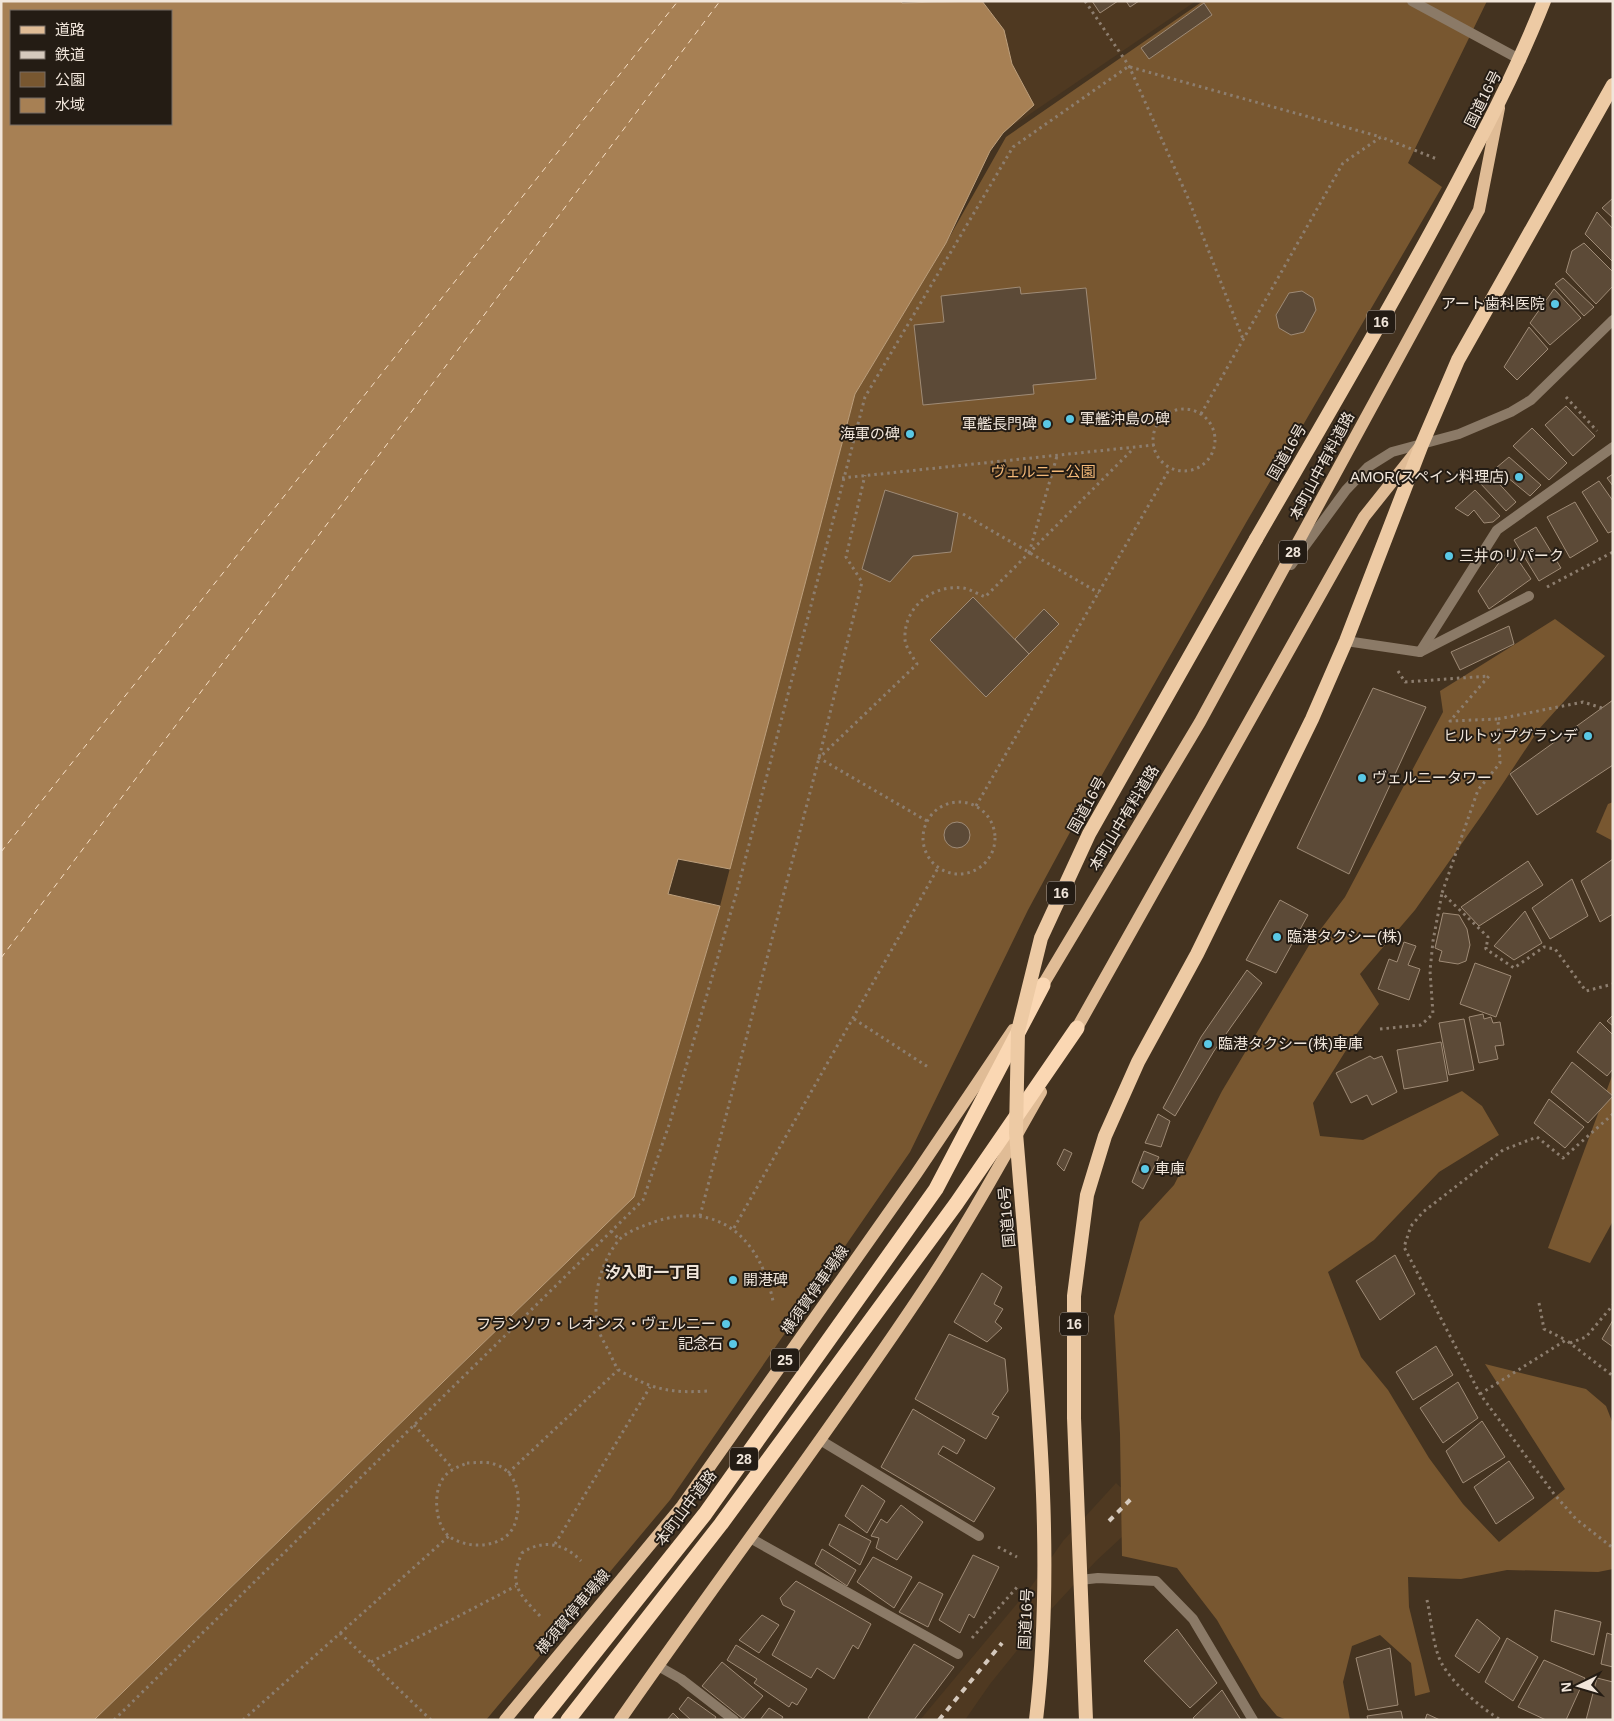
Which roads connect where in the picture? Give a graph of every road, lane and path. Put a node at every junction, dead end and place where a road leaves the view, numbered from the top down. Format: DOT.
graph roads {
  1 [pos="1085,1"];
  2 [pos="1412,1"];
  3 [pos="1544,1"];
  4 [pos="1521,60"];
  5 [pos="1129,66"];
  6 [pos="1613,85"];
  7 [pos="1500,102"];
  8 [pos="1381,137"];
  9 [pos="1437,160"];
  10 [pos="1613,320"];
  11 [pos="1243,340"];
  12 [pos="1551,379"];
  13 [pos="1201,414"];
  14 [pos="1422,444"];
  15 [pos="1154,445"];
  16 [pos="1613,447"];
  17 [pos="1133,449"];
  18 [pos="1057,456"];
  19 [pos="1170,468"];
  20 [pos="865,476"];
  21 [pos="842,478"];
  22 [pos="963,514"];
  23 [pos="1613,552"];
  24 [pos="1029,554"];
  25 [pos="1275,586"];
  26 [pos="1099,593"];
  27 [pos="1529,596"];
  28 [pos="1346,641"];
  29 [pos="1382,648"];
  30 [pos="1420,652"];
  31 [pos="1602,708"];
  32 [pos="1498,719"];
  33 [pos="819,758"];
  34 [pos="976,806"];
  35 [pos="927,821"];
  36 [pos="938,868"];
  37 [pos="1442,893"];
  38 [pos="1488,937"];
  39 [pos="1486,949"];
  40 [pos="1044,984"];
  41 [pos="1613,984"];
  42 [pos="854,1019"];
  43 [pos="1077,1028"];
  44 [pos="1380,1028"];
  45 [pos="928,1067"];
  46 [pos="1613,1114"];
  47 [pos="700,1216"];
  48 [pos="734,1228"];
  49 [pos="611,1231"];
  50 [pos="619,1239"];
  51 [pos="773,1301"];
  52 [pos="1539,1303"];
  53 [pos="1613,1305"];
  54 [pos="1566,1340"];
  55 [pos="1570,1343"];
  56 [pos="618,1370"];
  57 [pos="1613,1376"];
  58 [pos="650,1387"];
  59 [pos="707,1391"];
  60 [pos="1480,1394"];
  61 [pos="414,1425"];
  62 [pos="820,1440"];
  63 [pos="453,1469"];
  64 [pos="508,1473"];
  65 [pos="449,1536"];
  66 [pos="979,1536"];
  67 [pos="750,1538"];
  68 [pos="555,1544"];
  69 [pos="1613,1548"];
  70 [pos="580,1561"];
  71 [pos="1080,1580"];
  72 [pos="1020,1583"];
  73 [pos="516,1586"];
  74 [pos="1427,1600"];
  75 [pos="540,1616"];
  76 [pos="340,1633"];
  77 [pos="958,1654"];
  78 [pos="370,1662"];
  79 [pos="658,1666"];
  80 [pos="114,1720"];
  81 [pos="243,1720"];
  82 [pos="431,1720"];
  83 [pos="505,1720"];
  84 [pos="541,1720"];
  85 [pos="568,1720"];
  86 [pos="620,1720"];
  87 [pos="734,1720"];
  88 [pos="1036,1720"];
  89 [pos="1086,1720"];
  90 [pos="1253,1720"];
  91 [pos="1501,1720"];
  1 -- 5 [label="path"];
  2 -- 4 [label="street"];
  3 -- 4 [label="highway, 国道16号 / 16"];
  4 -- 7 [label="highway, 国道16号 / 16"];
  5 -- 8 [label="path"];
  5 -- 11 [label="path"];
  5 -- 21 [label="path"];
  6 -- 14 [label="highway, 16"];
  7 -- 25 [label="main road, 本町山中有料道路 / 28"];
  7 -- 88 [label="highway, 国道16号 / 16, bridge"];
  8 -- 9 [label="path"];
  8 -- 11 [label="path"];
  10 -- 12 [label="street"];
  11 -- 13 [label="path"];
  12 -- 14 [label="street"];
  12 -- 16 [label="path"];
  13 -- 15 [label="path"];
  13 -- 19 [label="path"];
  14 -- 25 [label="street"];
  14 -- 28 [label="highway, 16"];
  14 -- 43 [label="main road"];
  15 -- 17 [label="path"];
  15 -- 19 [label="path"];
  16 -- 30 [label="street"];
  17 -- 18 [label="path"];
  17 -- 24 [label="path"];
  18 -- 20 [label="path"];
  18 -- 24 [label="path"];
  19 -- 26 [label="path"];
  20 -- 21 [label="path"];
  20 -- 33 [label="path"];
  21 -- 49 [label="path"];
  22 -- 24 [label="path"];
  23 -- 27 [label="path"];
  24 -- 26 [label="path"];
  24 -- 33 [label="path"];
  25 -- 40 [label="main road, 本町山中有料道路 / 28"];
  26 -- 34 [label="path"];
  27 -- 30 [label="street"];
  28 -- 29 [label="street"];
  28 -- 71 [label="highway, 16"];
  29 -- 30 [label="street"];
  29 -- 32 [label="path"];
  31 -- 32 [label="path"];
  32 -- 37 [label="path"];
  33 -- 35 [label="path"];
  33 -- 47 [label="path"];
  34 -- 35 [label="path"];
  34 -- 36 [label="path"];
  35 -- 36 [label="path"];
  36 -- 42 [label="path"];
  37 -- 38 [label="path"];
  37 -- 44 [label="path"];
  38 -- 39 [label="path"];
  38 -- 41 [label="path"];
  40 -- 83 [label="main road, 横須賀停車場線 / 25"];
  40 -- 84 [label="highway, 本町山中道路 / 28"];
  42 -- 45 [label="path"];
  42 -- 48 [label="path"];
  43 -- 62 [label="main road"];
  43 -- 85 [label="highway, 28"];
  46 -- 60 [label="path"];
  47 -- 48 [label="path"];
  47 -- 50 [label="path"];
  48 -- 51 [label="path"];
  49 -- 50 [label="path"];
  49 -- 61 [label="path"];
  50 -- 56 [label="path"];
  52 -- 54 [label="path"];
  53 -- 55 [label="path"];
  54 -- 55 [label="path"];
  54 -- 60 [label="path"];
  55 -- 57 [label="path"];
  56 -- 58 [label="path"];
  56 -- 64 [label="path"];
  58 -- 59 [label="path"];
  58 -- 68 [label="path"];
  60 -- 69 [label="path"];
  61 -- 63 [label="path"];
  61 -- 80 [label="path"];
  62 -- 66 [label="street"];
  62 -- 67 [label="main road"];
  63 -- 64 [label="path"];
  63 -- 65 [label="path"];
  64 -- 65 [label="path"];
  65 -- 76 [label="path"];
  67 -- 77 [label="street"];
  67 -- 79 [label="main road"];
  68 -- 70 [label="path"];
  68 -- 73 [label="path"];
  71 -- 89 [label="highway, 16"];
  71 -- 90 [label="street"];
  72 -- 77 [label="path"];
  73 -- 75 [label="path"];
  73 -- 78 [label="path"];
  74 -- 91 [label="path"];
  76 -- 78 [label="path"];
  76 -- 81 [label="path"];
  78 -- 82 [label="path"];
  79 -- 86 [label="main road"];
  79 -- 87 [label="street"];
}
